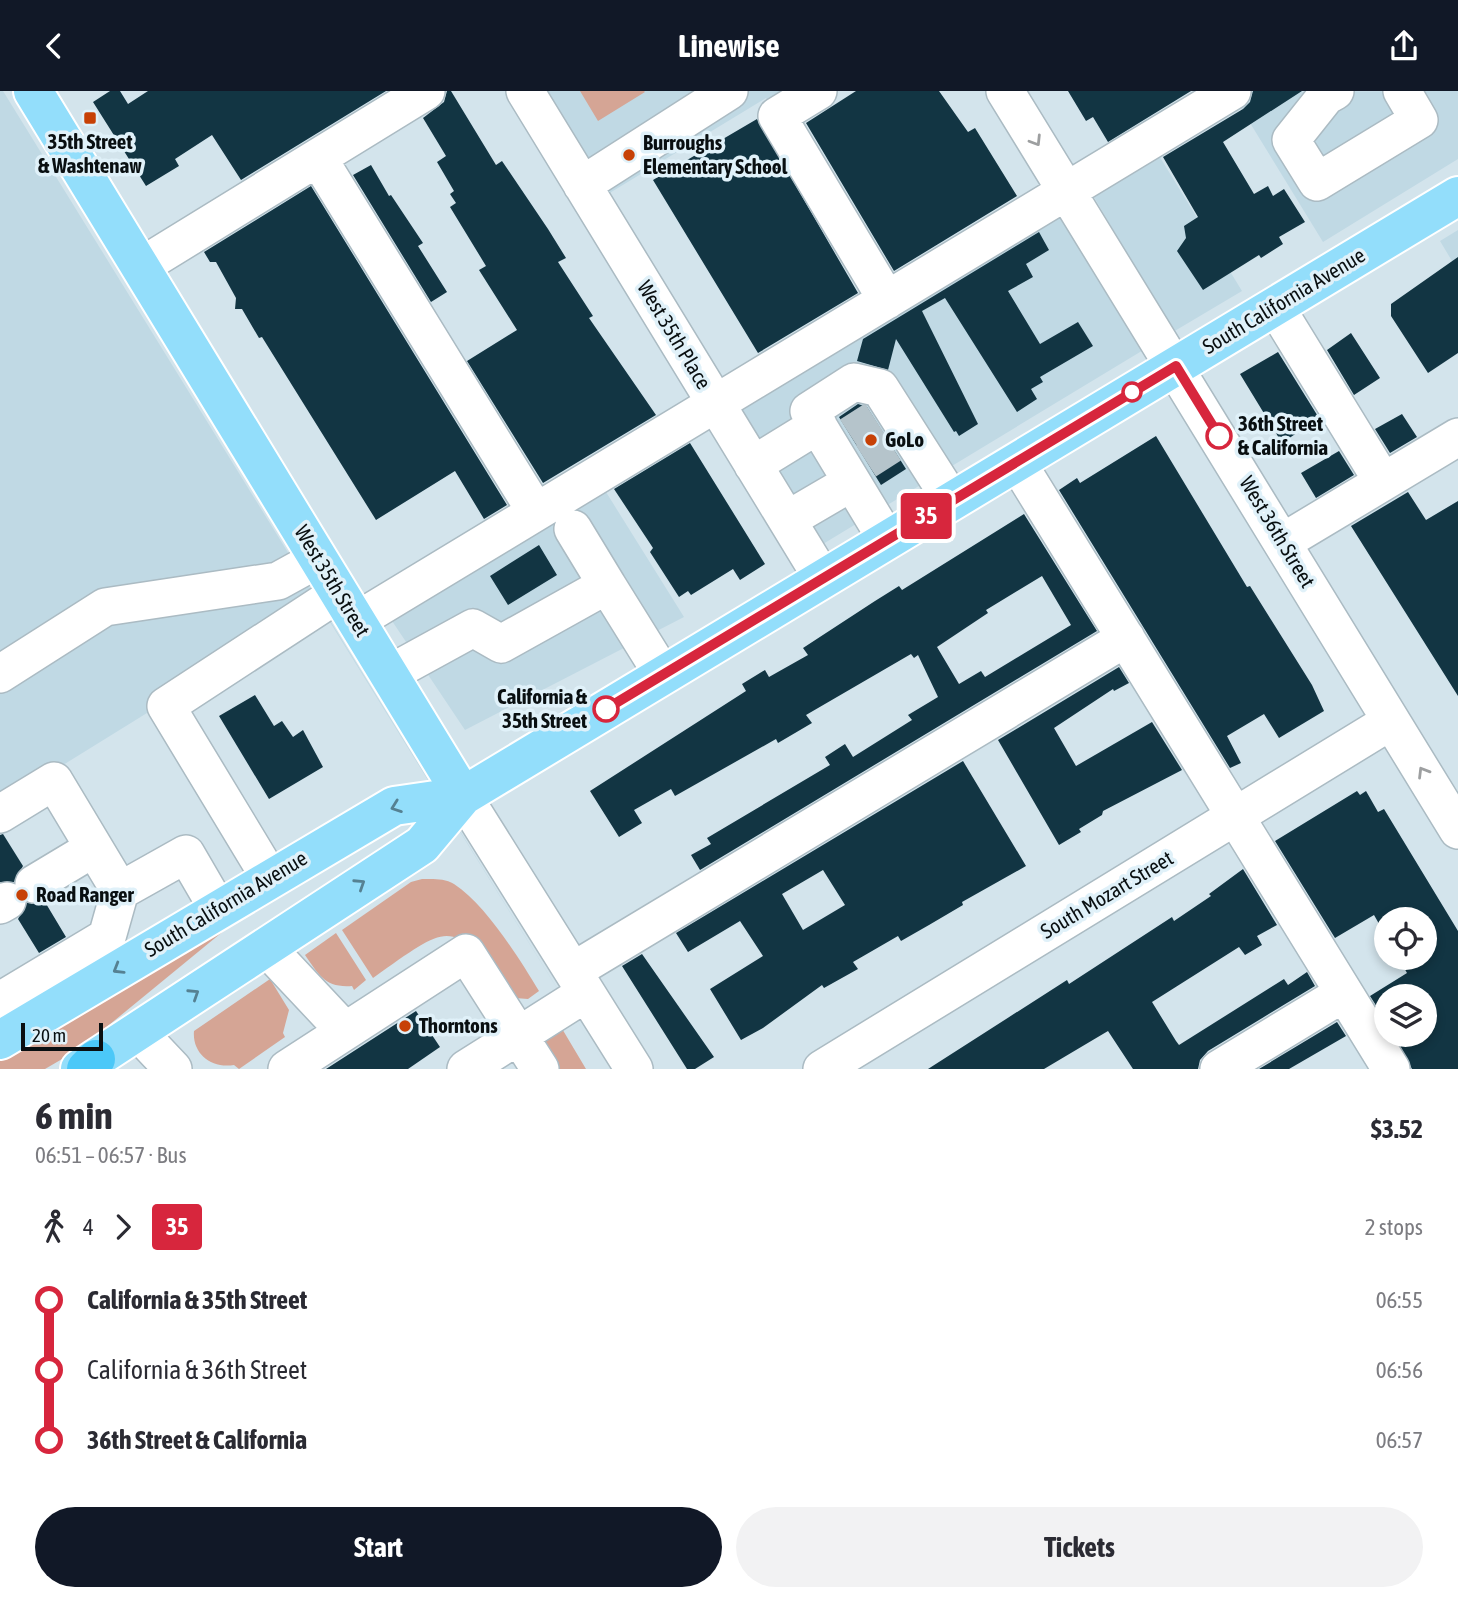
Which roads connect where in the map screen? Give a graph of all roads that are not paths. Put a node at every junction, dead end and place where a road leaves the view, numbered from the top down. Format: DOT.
graph roads {
  1 [pos="33,91"];
  2 [pos="426,91"];
  3 [pos="525,91"];
  4 [pos="729,91"];
  5 [pos="818,91"];
  6 [pos="1005,91"];
  7 [pos="1232,91"];
  8 [pos="1335,91"];
  9 [pos="1402,91"];
  10 [pos="318,158"];
  11 [pos="582,185"];
  12 [pos="1067,191"];
  13 [pos="1458,196"];
  14 [pos="140,267"];
  15 [pos="887,300"];
  16 [pos="1275,306"];
  17 [pos="1176,366"];
  18 [pos="716,404"];
  19 [pos="1458,437"];
  20 [pos="871,451"];
  21 [pos="1017,462"];
  22 [pos="753,465"];
  23 [pos="1383,482"];
  24 [pos="952,501"];
  25 [pos="536,512"];
  26 [pos="787,520"];
  27 [pos="573,529"];
  28 [pos="887,540"];
  29 [pos="1283,542"];
  30 [pos="318,559"];
  31 [pos="823,579"];
  32 [pos="607,585"];
  33 [pos="348,607"];
  34 [pos="1126,638"];
  35 [pos="0,674"];
  36 [pos="389,674"];
  37 [pos="663,675"];
  38 [pos="1391,721"];
  39 [pos="463,796"];
  40 [pos="0,814"];
  41 [pos="1236,816"];
  42 [pos="1458,830"];
  43 [pos="94,848"];
  44 [pos="270,878"];
  45 [pos="120,891"];
  46 [pos="14,896"];
  47 [pos="218,909"];
  48 [pos="265,947"];
  49 [pos="579,982"];
  50 [pos="1345,993"];
  51 [pos="6,1010"];
  52 [pos="345,1031"];
  53 [pos="138,1032"];
  54 [pos="518,1035"];
  55 [pos="87,1066"];
  56 [pos="173,1069"];
  57 [pos="287,1069"];
  58 [pos="466,1069"];
  59 [pos="540,1069"];
  60 [pos="634,1069"];
  61 [pos="822,1069"];
  62 [pos="1219,1069"];
  63 [pos="1391,1069"];
  1 -- 14 [label="main road, West 35th Street"];
  2 -- 10 [label="street"];
  3 -- 11 [label="street, West 35th Place"];
  4 -- 11 [label="street"];
  5 -- 15 [label="street"];
  6 -- 12 [label="street, West 36th Street, one-way"];
  7 -- 12 [label="street"];
  8 -- 9 [label="street"];
  10 -- 14 [label="street"];
  10 -- 25 [label="street"];
  11 -- 18 [label="street, West 35th Place"];
  12 -- 15 [label="street"];
  12 -- 17 [label="street, West 36th Street"];
  13 -- 16 [label="main road, South California Avenue"];
  14 -- 30 [label="main road, West 35th Street"];
  15 -- 18 [label="street"];
  16 -- 17 [label="main road, South California Avenue"];
  16 -- 23 [label="street"];
  17 -- 21 [label="main road, South California Avenue"];
  17 -- 29 [label="street, West 36th Street"];
  18 -- 22 [label="street, West 35th Place"];
  18 -- 25 [label="street"];
  19 -- 23 [label="street"];
  20 -- 22 [label="street"];
  20 -- 24 [label="street"];
  20 -- 26 [label="street"];
  20 -- 28 [label="street"];
  21 -- 24 [label="main road, South California Avenue"];
  21 -- 34 [label="street"];
  22 -- 26 [label="street, West 35th Place"];
  23 -- 29 [label="street"];
  24 -- 28 [label="main road, South California Avenue"];
  25 -- 33 [label="street"];
  26 -- 31 [label="street, West 35th Place"];
  27 -- 32 [label="street"];
  28 -- 31 [label="main road, South California Avenue"];
  29 -- 38 [label="street, West 36th Street"];
  30 -- 33 [label="main road, West 35th Street"];
  30 -- 35 [label="street"];
  31 -- 37 [label="main road, South California Avenue"];
  32 -- 36 [label="street"];
  32 -- 37 [label="street"];
  33 -- 36 [label="main road, West 35th Street"];
  33 -- 44 [label="street"];
  34 -- 41 [label="street"];
  34 -- 49 [label="street"];
  36 -- 39 [label="main road, West 35th Street"];
  37 -- 39 [label="main road, South California Avenue"];
  38 -- 41 [label="street, South Mozart Street"];
  42 -- 38 [label="street, West 36th Street, one-way"];
  39 -- 44 [label="main road, South California Avenue, one-way"];
  48 -- 39 [label="main road, South California Avenue, one-way"];
  39 -- 49 [label="street, West 35th Street"];
  40 -- 43 [label="street"];
  41 -- 50 [label="street"];
  41 -- 61 [label="street, South Mozart Street"];
  43 -- 45 [label="street"];
  43 -- 46 [label="street"];
  44 -- 47 [label="main road, South California Avenue"];
  45 -- 47 [label="street"];
  45 -- 51 [label="street"];
  47 -- 51 [label="main road, South California Avenue, one-way"];
  48 -- 52 [label="street"];
  53 -- 48 [label="main road, South California Avenue, one-way"];
  49 -- 54 [label="street"];
  49 -- 60 [label="street, West 35th Street"];
  50 -- 62 [label="street"];
  50 -- 63 [label="street"];
  52 -- 54 [label="street"];
  52 -- 57 [label="street"];
  53 -- 55 [label="main road, South California Avenue"];
  53 -- 56 [label="street"];
  54 -- 58 [label="street"];
  54 -- 59 [label="street"];
}
